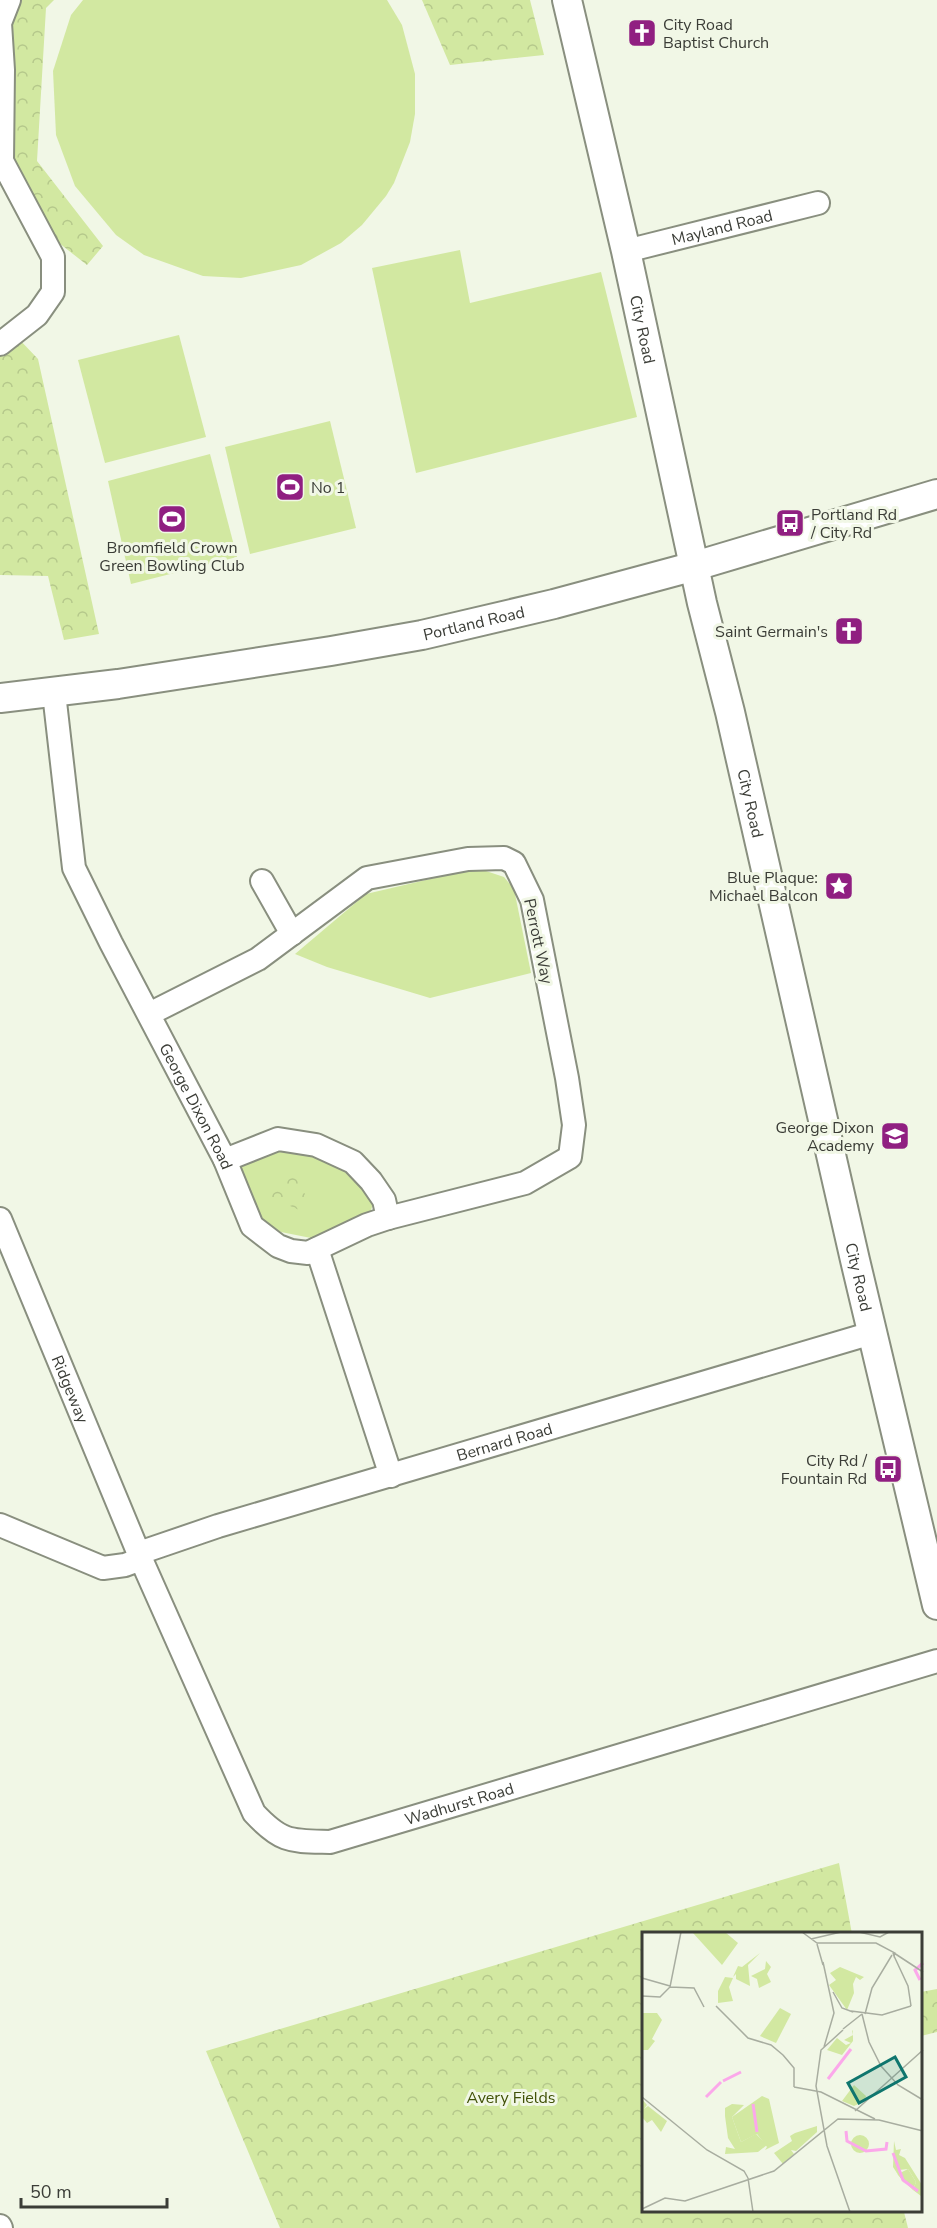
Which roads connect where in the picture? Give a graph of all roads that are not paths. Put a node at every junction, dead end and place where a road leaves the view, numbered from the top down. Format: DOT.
graph roads {
  1 [pos="9,0"];
  2 [pos="567,0"];
  3 [pos="0,23"];
  4 [pos="818,203"];
  5 [pos="626,250"];
  6 [pos="0,344"];
  7 [pos="937,495"];
  8 [pos="695,566"];
  9 [pos="54,693"];
  10 [pos="0,698"];
  11 [pos="262,881"];
  12 [pos="292,934"];
  13 [pos="149,1014"];
  14 [pos="225,1160"];
  15 [pos="388,1218"];
  16 [pos="0,1219"];
  17 [pos="317,1250"];
  18 [pos="872,1333"];
  19 [pos="391,1476"];
  20 [pos="0,1525"];
  21 [pos="140,1556"];
  22 [pos="937,1605"];
  23 [pos="937,1661"];
  1 -- 3 [label="street"];
  2 -- 5 [label="main road, City Road"];
  3 -- 6 [label="street"];
  4 -- 5 [label="street, Mayland Road"];
  5 -- 8 [label="main road, City Road"];
  7 -- 8 [label="main road, Portland Road"];
  8 -- 9 [label="main road, Portland Road"];
  8 -- 18 [label="main road, City Road"];
  9 -- 10 [label="main road, Portland Road"];
  9 -- 13 [label="street, George Dixon Road"];
  11 -- 12 [label="street"];
  12 -- 13 [label="street, Perrott Way"];
  12 -- 15 [label="street, Perrott Way"];
  13 -- 14 [label="street, George Dixon Road"];
  14 -- 15 [label="street"];
  14 -- 17 [label="street, George Dixon Road"];
  15 -- 17 [label="street, Perrott Way"];
  16 -- 21 [label="street, Ridgeway"];
  17 -- 19 [label="street"];
  18 -- 19 [label="street, Bernard Road"];
  18 -- 22 [label="main road, City Road"];
  19 -- 21 [label="street, Bernard Road"];
  20 -- 21 [label="street, Bernard Road"];
  21 -- 23 [label="street, Wadhurst Road"];
}
